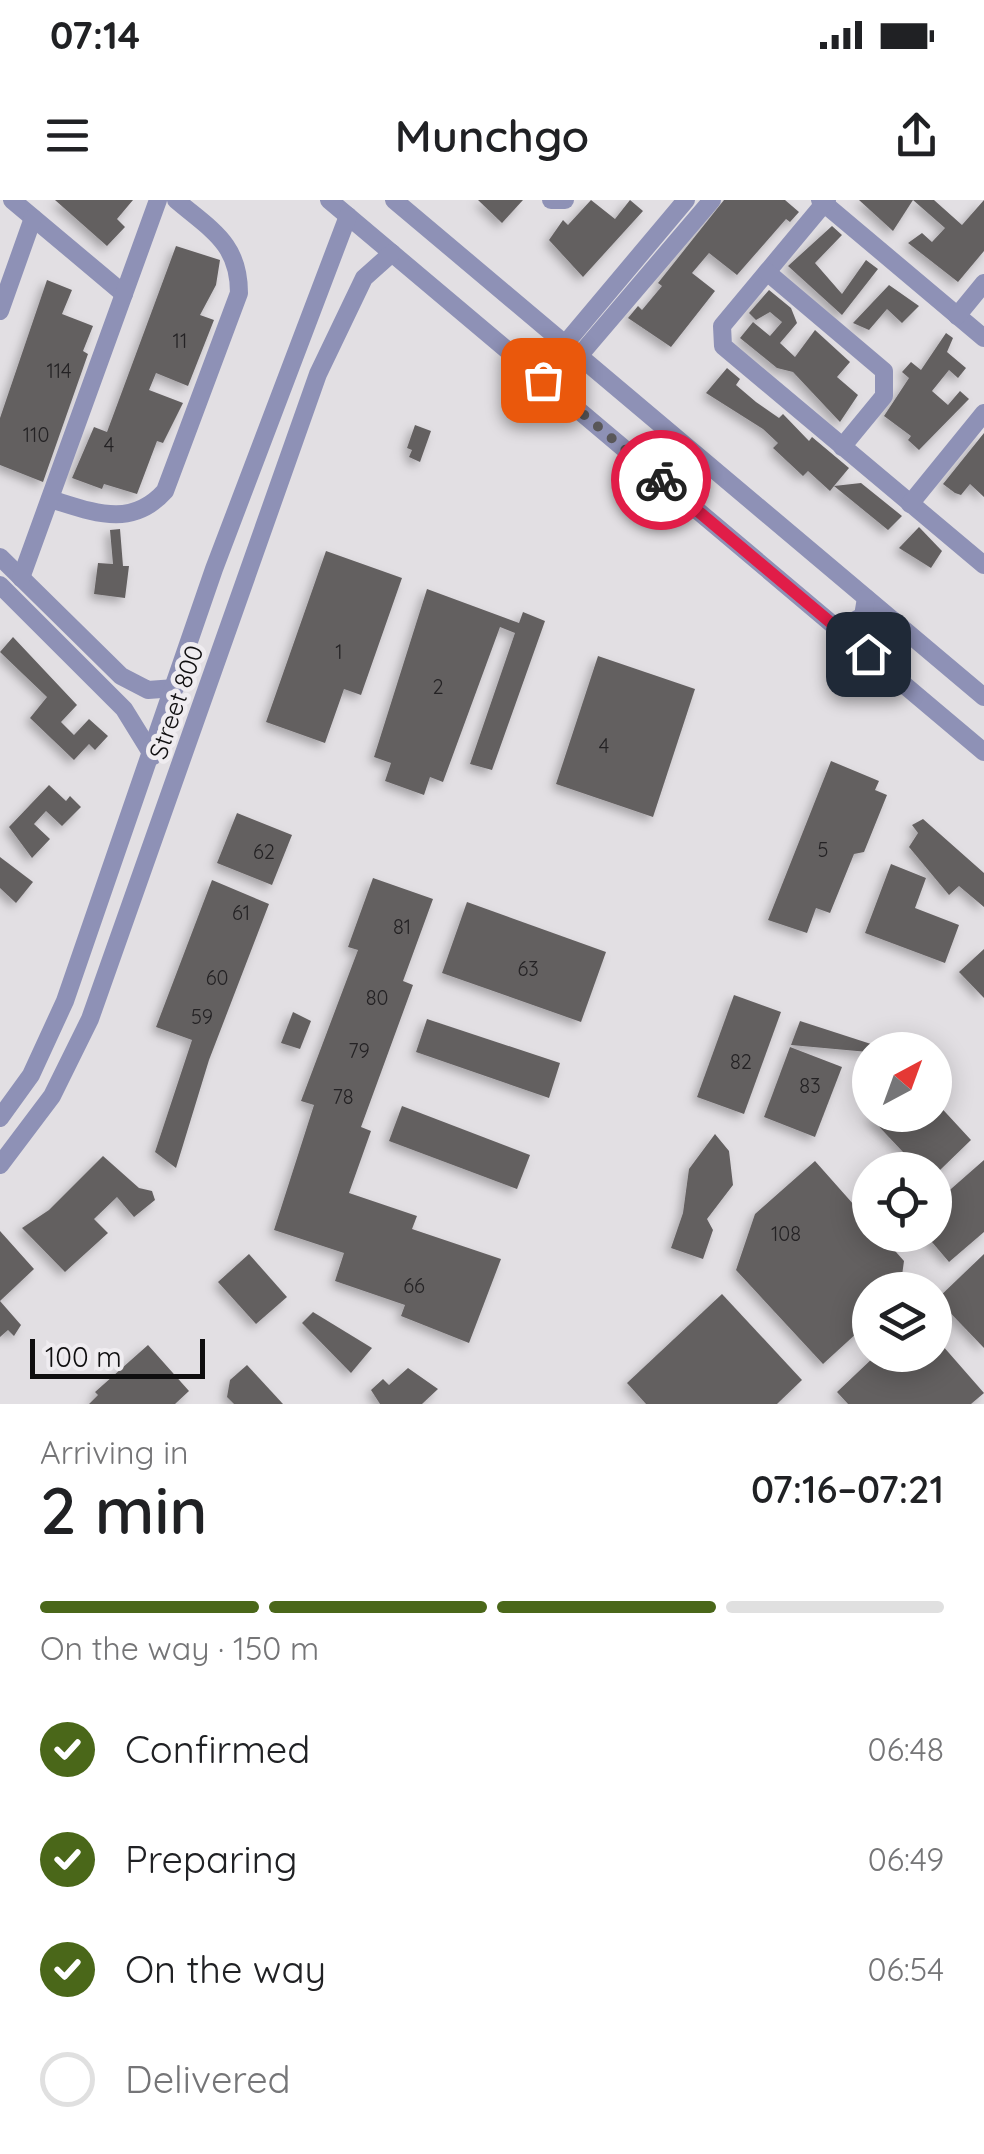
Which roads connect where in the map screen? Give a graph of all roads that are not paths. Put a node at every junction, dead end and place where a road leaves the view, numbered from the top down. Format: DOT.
graph roads {
  1 [pos="12,200"];
  2 [pos="158,200"];
  3 [pos="176,200"];
  4 [pos="329,200"];
  5 [pos="394,200"];
  6 [pos="551,200"];
  7 [pos="565,200"];
  8 [pos="712,200"];
  9 [pos="823,201"];
  10 [pos="680,207"];
  11 [pos="348,216"];
  12 [pos="33,218"];
  13 [pos="689,228"];
  14 [pos="392,253"];
  15 [pos="767,272"];
  16 [pos="984,283"];
  17 [pos="124,294"];
  18 [pos="0,311"];
  19 [pos="957,316"];
  20 [pos="984,338"];
  21 [pos="572,350"];
  22 [pos="984,413"];
  23 [pos="842,447"];
  24 [pos="50,499"];
  25 [pos="910,504"];
  26 [pos="0,557"];
  27 [pos="983,562"];
  28 [pos="21,578"];
  29 [pos="0,585"];
  30 [pos="866,598"];
  31 [pos="839,629"];
  32 [pos="175,688"];
  33 [pos="984,697"];
  34 [pos="984,752"];
  35 [pos="153,756"];
  36 [pos="0,1118"];
  37 [pos="0,1165"];
  1 -- 12 [label="street"];
  2 -- 17 [label="street"];
  3 -- 24 [label="street"];
  4 -- 11 [label="street"];
  5 -- 21 [label="street"];
  6 -- 7 [label="street"];
  8 -- 13 [label="street"];
  9 -- 15 [label="street"];
  9 -- 19 [label="street"];
  10 -- 13 [label="street"];
  10 -- 21 [label="street"];
  11 -- 14 [label="street"];
  11 -- 32 [label="street, Street 800"];
  12 -- 17 [label="street"];
  12 -- 18 [label="street"];
  13 -- 21 [label="street"];
  14 -- 31 [label="street"];
  14 -- 37 [label="street, Street 800"];
  15 -- 23 [label="street"];
  15 -- 23 [label="street"];
  16 -- 19 [label="street"];
  17 -- 24 [label="street"];
  19 -- 20 [label="street"];
  21 -- 30 [label="street"];
  22 -- 25 [label="street"];
  23 -- 25 [label="street"];
  24 -- 28 [label="street"];
  25 -- 27 [label="street"];
  26 -- 28 [label="street"];
  28 -- 32 [label="street"];
  29 -- 35 [label="street"];
  30 -- 31 [label="street"];
  30 -- 33 [label="street"];
  31 -- 34 [label="street"];
  32 -- 35 [label="street, Street 800"];
  35 -- 36 [label="street, Street 800"];
}
